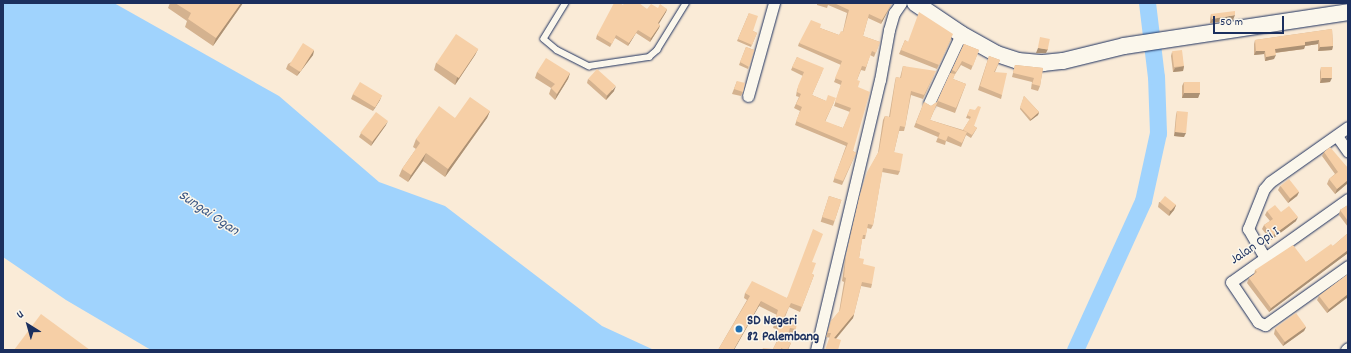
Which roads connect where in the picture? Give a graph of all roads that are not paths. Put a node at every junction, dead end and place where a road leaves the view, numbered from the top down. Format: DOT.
graph roads {
  1 [pos="566,3"];
  2 [pos="686,3"];
  3 [pos="774,3"];
  4 [pos="901,3"];
  5 [pos="915,3"];
  6 [pos="1348,12"];
  7 [pos="961,34"];
  8 [pos="748,96"];
  9 [pos="929,103"];
  10 [pos="1348,127"];
  11 [pos="1337,136"];
  12 [pos="1348,152"];
  13 [pos="1348,198"];
  14 [pos="1265,258"];
  15 [pos="1348,266"];
  16 [pos="816,350"];
  1 -- 2 [label="lane"];
  3 -- 8 [label="street"];
  4 -- 16 [label="street"];
  5 -- 7 [label="street"];
  6 -- 7 [label="street"];
  7 -- 9 [label="street"];
  10 -- 11 [label="street"];
  11 -- 12 [label="street"];
  11 -- 14 [label="street"];
  13 -- 14 [label="street, Jalan Opi I"];
  14 -- 15 [label="street, Jalan Opi I"];
}
